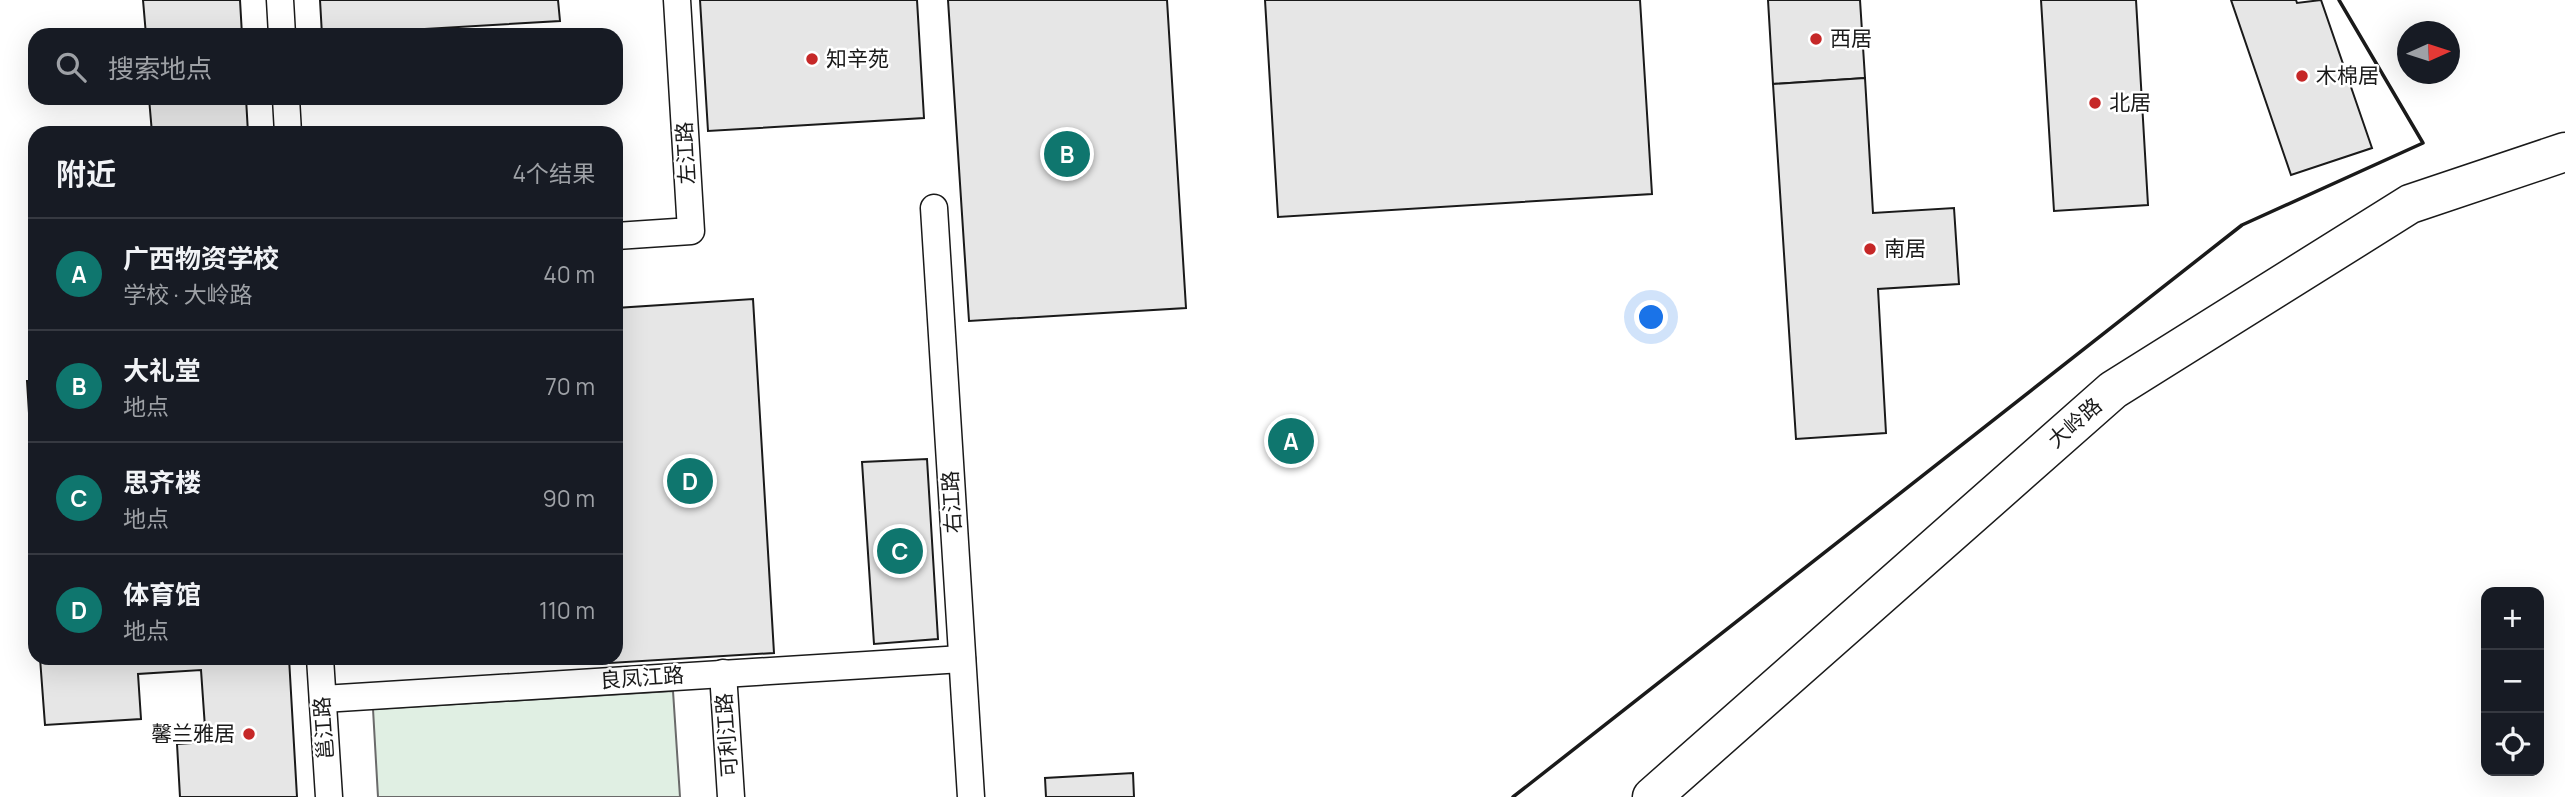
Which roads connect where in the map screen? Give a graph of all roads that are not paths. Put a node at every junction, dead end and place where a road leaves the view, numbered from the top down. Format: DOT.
graph roads {
  1 [pos="280,0"];
  2 [pos="677,0"];
  3 [pos="282,28"];
  4 [pos="286,105"];
  5 [pos="288,126"];
  6 [pos="2565,152"];
  7 [pos="934,208"];
  8 [pos="623,236"];
  9 [pos="962,659"];
  10 [pos="321,665"];
  11 [pos="723,673"];
  12 [pos="323,699"];
  13 [pos="329,797"];
  14 [pos="731,797"];
  15 [pos="971,797"];
  16 [pos="1652,797"];
  1 -- 3 [label="lane"];
  2 -- 8 [label="lane, 左江路"];
  4 -- 5 [label="lane"];
  6 -- 16 [label="street, 大岭路"];
  7 -- 9 [label="lane, 右江路"];
  9 -- 11 [label="lane, 良凤江路"];
  9 -- 15 [label="lane, 右江路"];
  10 -- 12 [label="lane, 邕江路"];
  11 -- 12 [label="lane, 良凤江路"];
  11 -- 14 [label="lane, 可利江路"];
  12 -- 13 [label="lane, 邕江路"];
}
